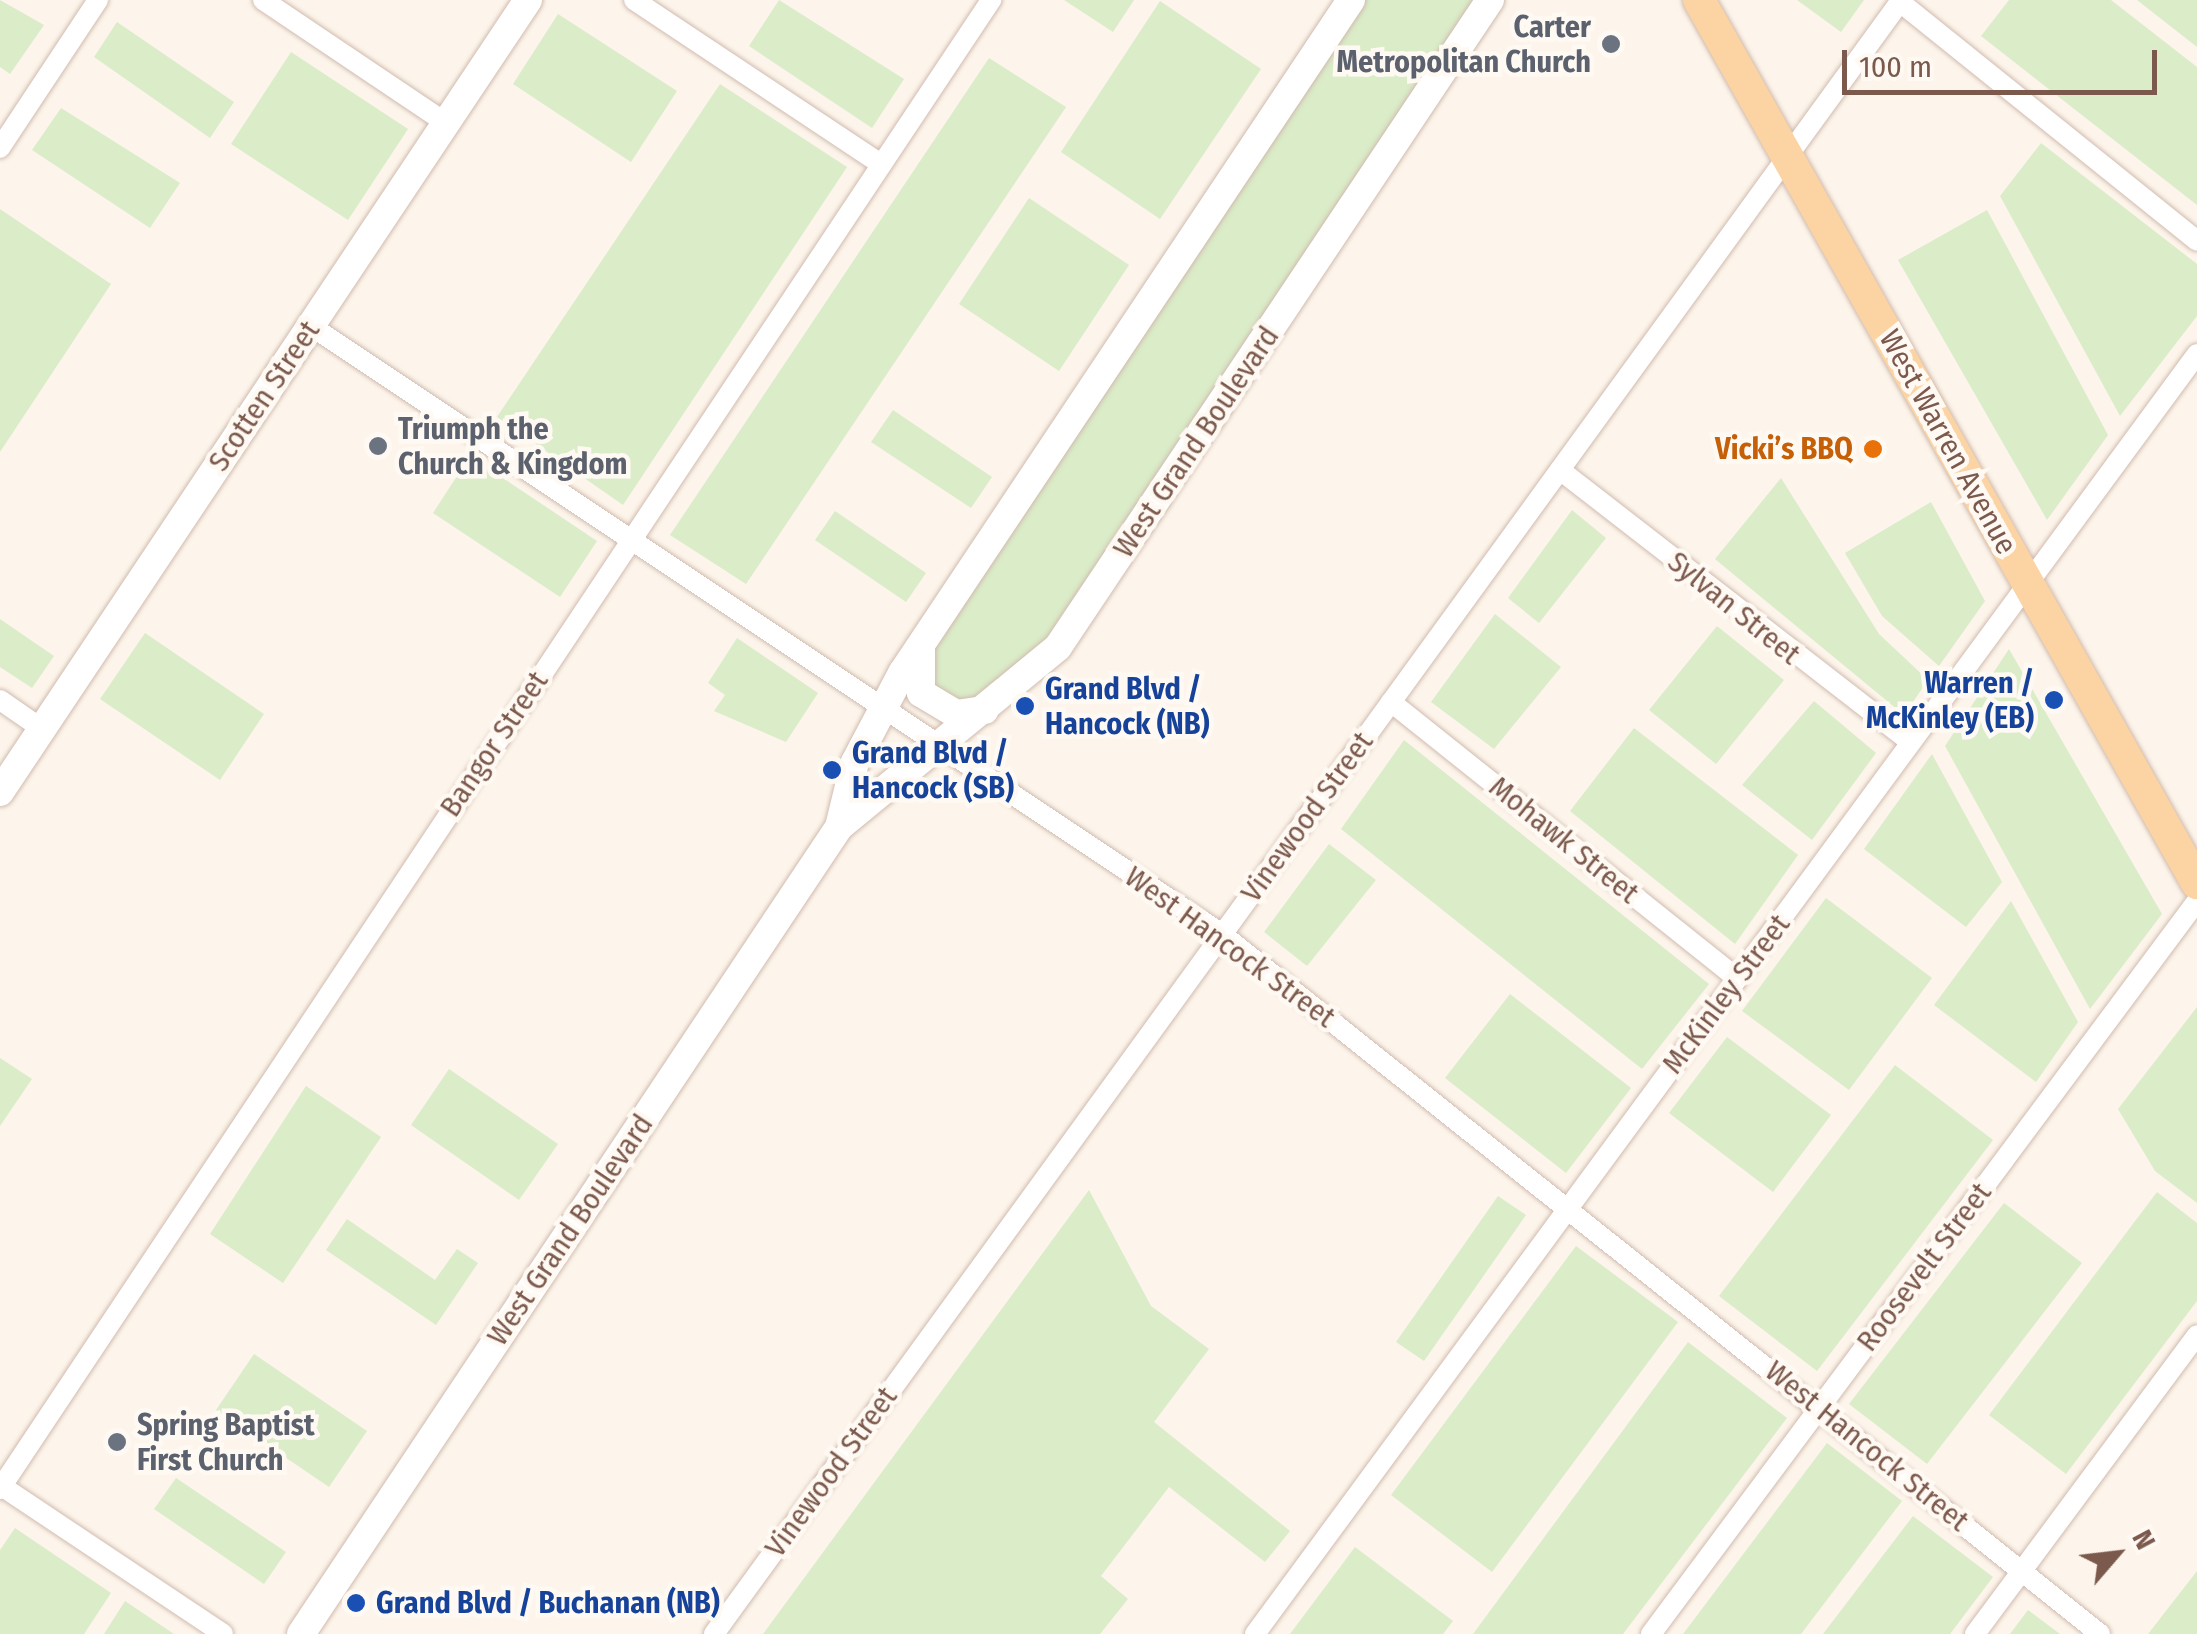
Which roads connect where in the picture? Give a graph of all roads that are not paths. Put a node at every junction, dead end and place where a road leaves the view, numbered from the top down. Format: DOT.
graph roads {
  1 [pos="98,0"];
  2 [pos="262,0"];
  3 [pos="528,0"];
  4 [pos="634,0"];
  5 [pos="990,0"];
  6 [pos="1351,0"];
  7 [pos="1490,0"];
  8 [pos="1699,0"];
  9 [pos="1900,1"];
  10 [pos="446,123"];
  11 [pos="0,148"];
  12 [pos="1787,157"];
  13 [pos="881,164"];
  14 [pos="2197,240"];
  15 [pos="311,326"];
  16 [pos="2197,354"];
  17 [pos="1560,470"];
  18 [pos="630,539"];
  19 [pos="2027,582"];
  20 [pos="925,637"];
  21 [pos="0,700"];
  22 [pos="1391,702"];
  23 [pos="884,708"];
  24 [pos="985,710"];
  25 [pos="42,729"];
  26 [pos="1910,742"];
  27 [pos="940,746"];
  28 [pos="0,792"];
  29 [pos="839,827"];
  30 [pos="2197,883"];
  31 [pos="2197,901"];
  32 [pos="1222,934"];
  33 [pos="1737,978"];
  34 [pos="1569,1208"];
  35 [pos="2197,1335"];
  36 [pos="1820,1406"];
  37 [pos="1,1487"];
  38 [pos="2022,1571"];
  39 [pos="222,1634"];
  40 [pos="300,1634"];
  41 [pos="714,1634"];
  42 [pos="1255,1634"];
  43 [pos="1650,1634"];
  44 [pos="1975,1634"];
  45 [pos="2100,1634"];
  1 -- 11 [label="street"];
  2 -- 10 [label="street"];
  3 -- 10 [label="main road, Scotten Street"];
  4 -- 13 [label="street"];
  5 -- 13 [label="street, Bangor Street"];
  6 -- 20 [label="main road, West Grand Boulevard"];
  7 -- 24 [label="main road, West Grand Boulevard"];
  8 -- 12 [label="main road, West Warren Avenue"];
  9 -- 12 [label="street, Vinewood Street"];
  9 -- 14 [label="street"];
  10 -- 15 [label="main road, Scotten Street"];
  12 -- 17 [label="street, Vinewood Street"];
  12 -- 19 [label="main road, West Warren Avenue"];
  13 -- 18 [label="street, Bangor Street"];
  15 -- 18 [label="street, West Hancock Street"];
  15 -- 25 [label="main road, Scotten Street"];
  16 -- 19 [label="street, McKinley Street"];
  17 -- 22 [label="street, Vinewood Street"];
  17 -- 26 [label="street, Sylvan Street"];
  18 -- 23 [label="street, West Hancock Street"];
  18 -- 37 [label="street, Bangor Street"];
  19 -- 26 [label="street, McKinley Street"];
  19 -- 30 [label="main road, West Warren Avenue"];
  20 -- 23 [label="main road, West Grand Boulevard"];
  20 -- 24 [label="main road"];
  21 -- 25 [label="street"];
  22 -- 32 [label="street, Vinewood Street"];
  22 -- 33 [label="street, Mohawk Street"];
  23 -- 27 [label="street, West Hancock Street"];
  23 -- 29 [label="main road, West Grand Boulevard"];
  24 -- 27 [label="main road, West Grand Boulevard"];
  25 -- 28 [label="main road, Scotten Street"];
  26 -- 33 [label="street, McKinley Street"];
  27 -- 29 [label="main road, West Grand Boulevard"];
  27 -- 32 [label="street, West Hancock Street"];
  29 -- 40 [label="main road, West Grand Boulevard"];
  31 -- 36 [label="street, Roosevelt Street"];
  32 -- 34 [label="street, West Hancock Street"];
  32 -- 41 [label="street, Vinewood Street"];
  33 -- 34 [label="street, McKinley Street"];
  34 -- 36 [label="street, West Hancock Street"];
  34 -- 42 [label="street, McKinley Street"];
  35 -- 38 [label="street"];
  36 -- 38 [label="street, West Hancock Street"];
  36 -- 43 [label="street, Roosevelt Street"];
  37 -- 39 [label="street"];
  38 -- 44 [label="street"];
  38 -- 45 [label="street, West Hancock Street"];
}
